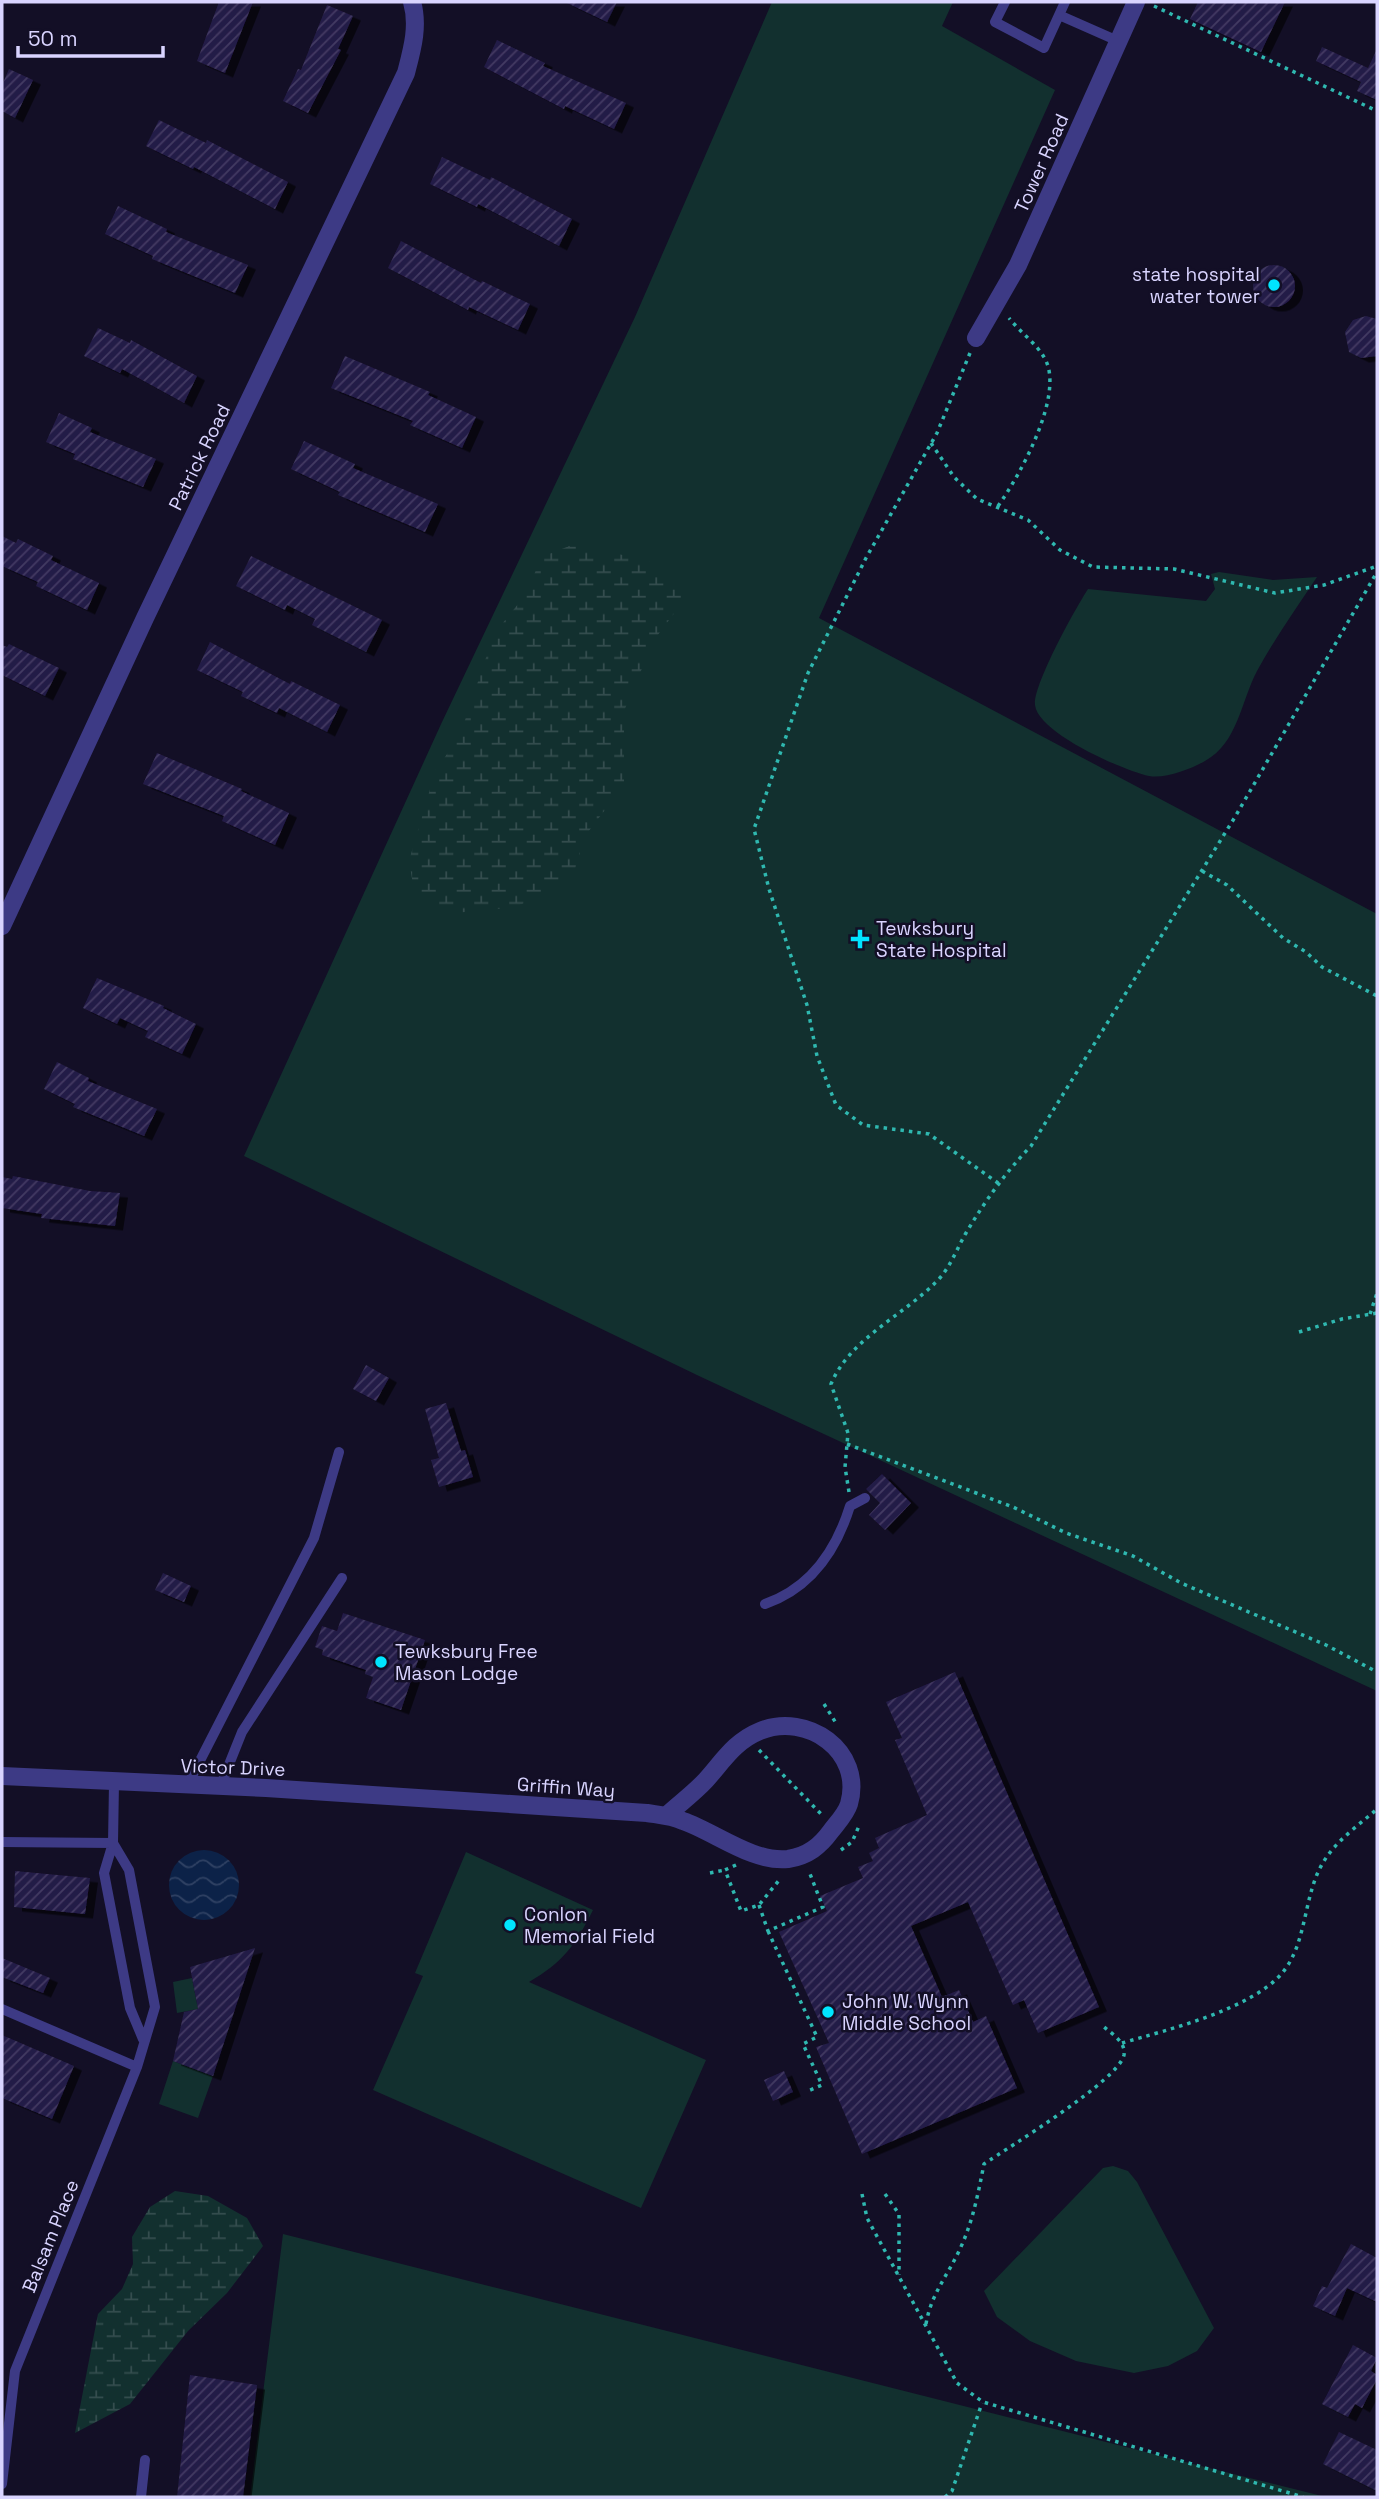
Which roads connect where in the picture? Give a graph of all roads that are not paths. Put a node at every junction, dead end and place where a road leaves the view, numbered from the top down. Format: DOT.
graph roads {
  1 [pos="412,2"];
  2 [pos="1005,2"];
  3 [pos="1065,2"];
  4 [pos="1136,2"];
  5 [pos="1059,15"];
  6 [pos="1118,41"];
  7 [pos="976,338"];
  8 [pos="2,926"];
  9 [pos="340,1452"];
  10 [pos="865,1498"];
  11 [pos="342,1578"];
  12 [pos="765,1604"];
  13 [pos="2,1776"];
  14 [pos="114,1783"];
  15 [pos="187,1786"];
  16 [pos="220,1787"];
  17 [pos="463,1801"];
  18 [pos="666,1816"];
  19 [pos="2,1842"];
  20 [pos="113,1843"];
  21 [pos="2,2009"];
  22 [pos="143,2039"];
  23 [pos="137,2067"];
  24 [pos="5,2422"];
  25 [pos="145,2460"];
  26 [pos="2,2484"];
  27 [pos="141,2497"];
  1 -- 8 [label="street, Patrick Road"];
  2 -- 5 [label="lane"];
  3 -- 5 [label="lane"];
  4 -- 6 [label="street, Tower Road"];
  5 -- 6 [label="lane"];
  6 -- 7 [label="street, Tower Road"];
  9 -- 15 [label="lane"];
  10 -- 12 [label="lane"];
  11 -- 16 [label="lane"];
  13 -- 14 [label="street, Victor Drive"];
  14 -- 15 [label="street, Victor Drive"];
  14 -- 20 [label="lane, Balsam Place"];
  15 -- 16 [label="street, Victor Drive"];
  16 -- 17 [label="street, Victor Drive"];
  17 -- 18 [label="street, Griffin Way"];
  18 -- 18 [label="street, Griffin Way"];
  19 -- 20 [label="lane"];
  20 -- 22 [label="lane, Balsam Place"];
  20 -- 22 [label="lane, Balsam Place"];
  21 -- 23 [label="lane"];
  22 -- 23 [label="lane, Balsam Place"];
  23 -- 24 [label="lane, Balsam Place"];
  24 -- 26 [label="lane, Balsam Place"];
  25 -- 27 [label="lane"];
}
